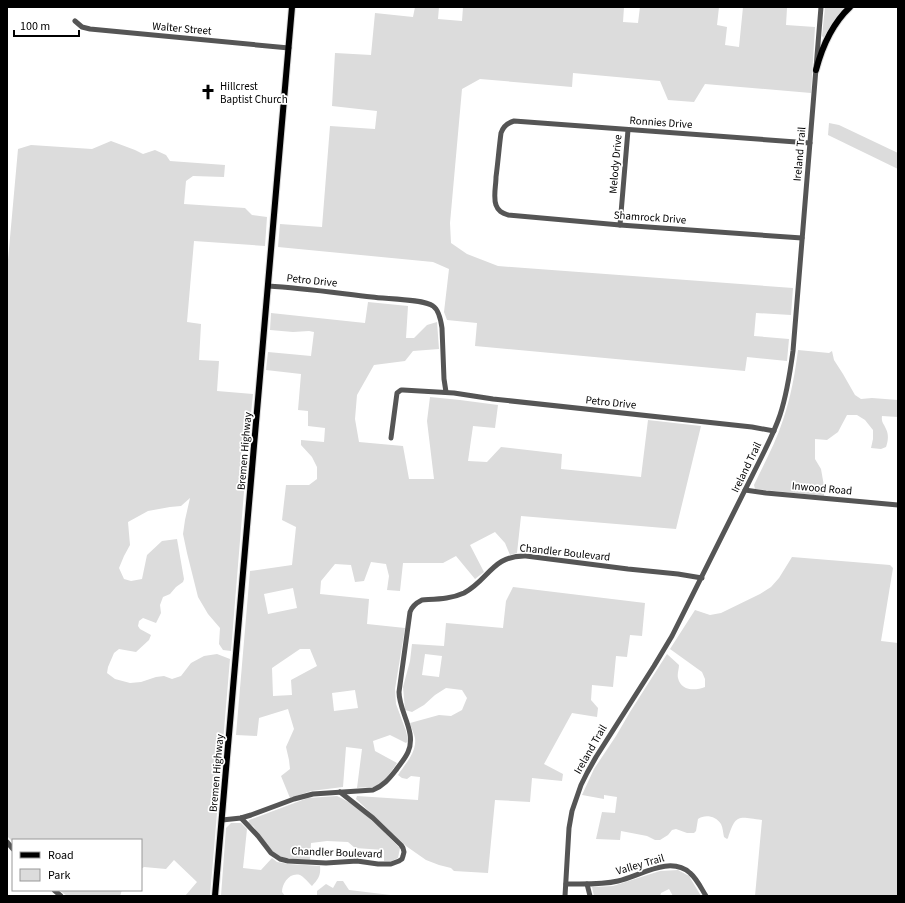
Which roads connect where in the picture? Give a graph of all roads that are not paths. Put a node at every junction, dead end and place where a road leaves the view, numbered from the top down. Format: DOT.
graph roads {
  1 [pos="292,7"];
  2 [pos="821,7"];
  3 [pos="850,7"];
  4 [pos="75,21"];
  5 [pos="289,48"];
  6 [pos="816,70"];
  7 [pos="628,130"];
  8 [pos="810,143"];
  9 [pos="498,209"];
  10 [pos="620,225"];
  11 [pos="802,238"];
  12 [pos="268,286"];
  13 [pos="446,392"];
  14 [pos="774,431"];
  15 [pos="391,438"];
  16 [pos="745,490"];
  17 [pos="898,505"];
  18 [pos="702,578"];
  19 [pos="340,792"];
  20 [pos="241,818"];
  21 [pos="222,820"];
  22 [pos="566,884"];
  23 [pos="587,884"];
  24 [pos="215,896"];
  25 [pos="565,896"];
  26 [pos="590,896"];
  27 [pos="706,896"];
  1 -- 5 [label="main road, Bremen Highway"];
  2 -- 6 [label="street, Ireland Trail"];
  3 -- 6 [label="main road"];
  4 -- 5 [label="street, Walter Street"];
  5 -- 12 [label="main road, Bremen Highway"];
  6 -- 8 [label="street, Ireland Trail"];
  7 -- 8 [label="street, Ronnies Drive"];
  7 -- 9 [label="street, Ronnies Drive"];
  7 -- 10 [label="street, Melody Drive"];
  8 -- 11 [label="street, Ireland Trail"];
  9 -- 10 [label="street, Shamrock Drive"];
  10 -- 11 [label="street, Shamrock Drive"];
  11 -- 14 [label="street, Ireland Trail"];
  12 -- 13 [label="street, Petro Drive"];
  12 -- 21 [label="main road, Bremen Highway"];
  13 -- 14 [label="street, Petro Drive"];
  13 -- 15 [label="street, Petro Drive"];
  14 -- 16 [label="street, Ireland Trail"];
  16 -- 17 [label="street, Inwood Road"];
  16 -- 18 [label="street, Ireland Trail"];
  18 -- 19 [label="street, Chandler Boulevard"];
  18 -- 22 [label="street, Ireland Trail"];
  19 -- 20 [label="street, Chandler Boulevard"];
  19 -- 20 [label="street, Chandler Boulevard"];
  20 -- 21 [label="street, Chandler Boulevard"];
  21 -- 24 [label="main road, Bremen Highway"];
  22 -- 23 [label="street, Valley Trail"];
  22 -- 25 [label="street, Ireland Trail"];
  23 -- 26 [label="street"];
  23 -- 27 [label="street, Valley Trail"];
}
